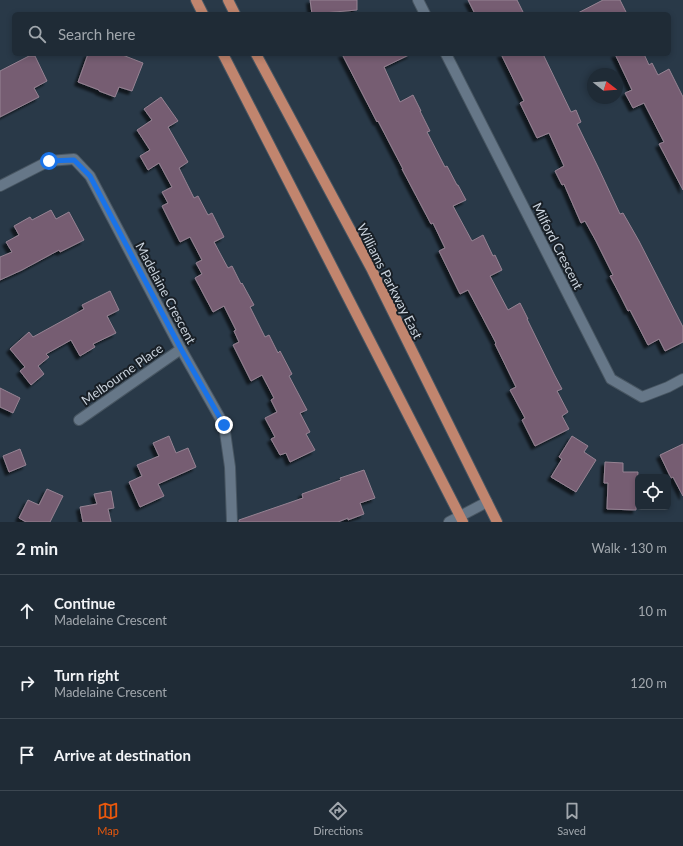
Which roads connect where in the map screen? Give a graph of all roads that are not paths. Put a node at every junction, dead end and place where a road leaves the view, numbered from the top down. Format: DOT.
graph roads {
  1 [pos="196,0"];
  2 [pos="228,0"];
  3 [pos="418,0"];
  4 [pos="202,12"];
  5 [pos="234,12"];
  6 [pos="424,12"];
  7 [pos="224,56"];
  8 [pos="257,56"];
  9 [pos="447,56"];
  10 [pos="0,186"];
  11 [pos="181,349"];
  12 [pos="683,379"];
  13 [pos="79,420"];
  14 [pos="487,502"];
  15 [pos="462,519"];
  16 [pos="232,522"];
  17 [pos="449,522"];
  18 [pos="497,522"];
  1 -- 4 [label="main road"];
  2 -- 5 [label="main road"];
  3 -- 6 [label="street"];
  7 -- 15 [label="main road"];
  8 -- 14 [label="main road, Williams Parkway East"];
  9 -- 12 [label="street, Milford Crescent"];
  10 -- 11 [label="street, Madelaine Crescent"];
  11 -- 13 [label="street, Melbourne Place"];
  11 -- 16 [label="street, Madelaine Crescent"];
  14 -- 15 [label="street"];
  14 -- 18 [label="main road, Williams Parkway East"];
  15 -- 17 [label="street"];
}
